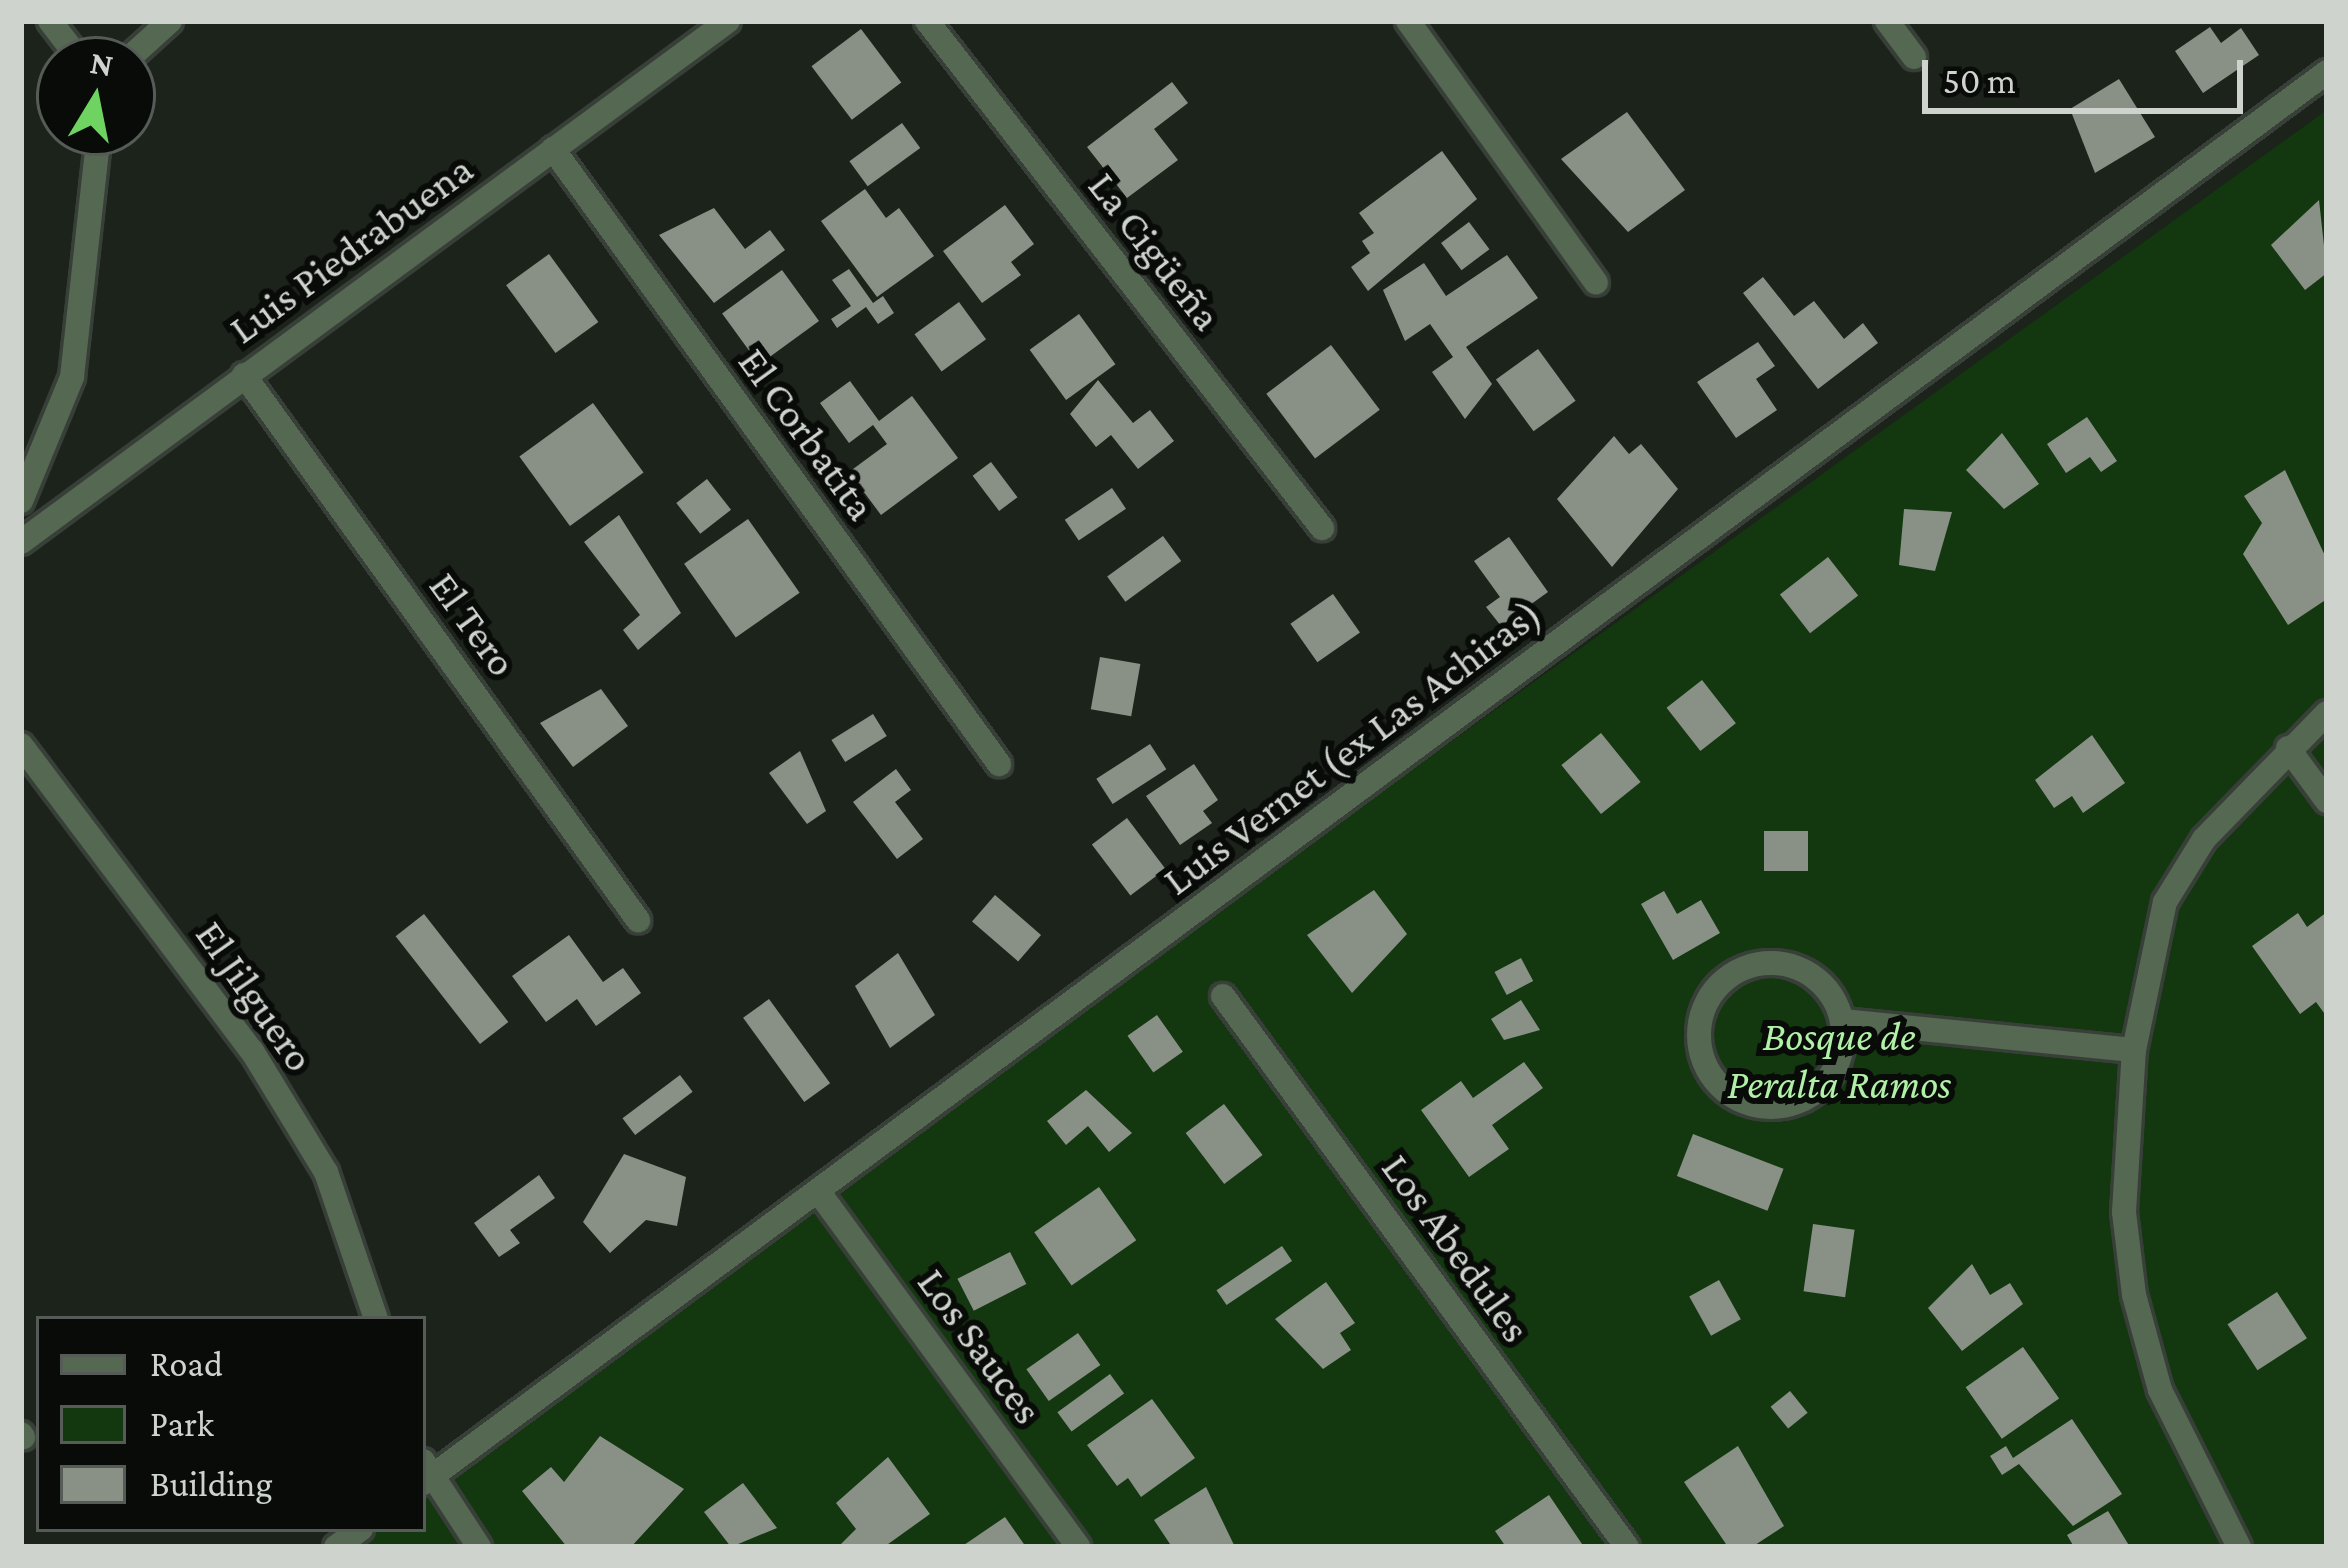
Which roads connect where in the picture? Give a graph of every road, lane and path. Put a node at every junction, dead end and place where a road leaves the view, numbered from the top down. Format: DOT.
graph roads {
  1 [pos="728,21"];
  2 [pos="927,21"];
  3 [pos="1408,21"];
  4 [pos="1887,21"];
  5 [pos="1914,57"];
  6 [pos="2327,72"];
  7 [pos="553,149"];
  8 [pos="96,156"];
  9 [pos="1596,283"];
  10 [pos="244,375"];
  11 [pos="21,501"];
  12 [pos="1322,528"];
  13 [pos="21,542"];
  14 [pos="2327,712"];
  15 [pos="21,745"];
  16 [pos="2288,748"];
  17 [pos="999,764"];
  18 [pos="2327,801"];
  19 [pos="638,920"];
  20 [pos="1223,996"];
  21 [pos="1842,1021"];
  22 [pos="2134,1049"];
  23 [pos="818,1191"];
  24 [pos="375,1316"];
  25 [pos="426,1473"];
  26 [pos="426,1475"];
  27 [pos="478,1547"];
  28 [pos="1079,1547"];
  29 [pos="1627,1547"];
  30 [pos="2240,1547"];
  1 -- 7 [label="street, Luis Piedrabuena"];
  2 -- 12 [label="street, La Cigüeña"];
  3 -- 9 [label="street"];
  4 -- 5 [label="street"];
  6 -- 23 [label="street, Luis Vernet (ex Las Achiras)"];
  7 -- 10 [label="street, Luis Piedrabuena"];
  7 -- 17 [label="street, El Corbatita"];
  8 -- 11 [label="street"];
  10 -- 13 [label="street, Luis Piedrabuena"];
  10 -- 19 [label="street, El Tero"];
  14 -- 16 [label="street"];
  15 -- 24 [label="street, El Jilguero"];
  16 -- 18 [label="street"];
  16 -- 22 [label="street"];
  20 -- 29 [label="street, Los Abedules"];
  21 -- 21 [label="street"];
  21 -- 22 [label="street"];
  22 -- 30 [label="street"];
  23 -- 25 [label="street, Luis Vernet (ex Las Achiras)"];
  23 -- 28 [label="street, Los Sauces"];
  26 -- 27 [label="street"];
}
